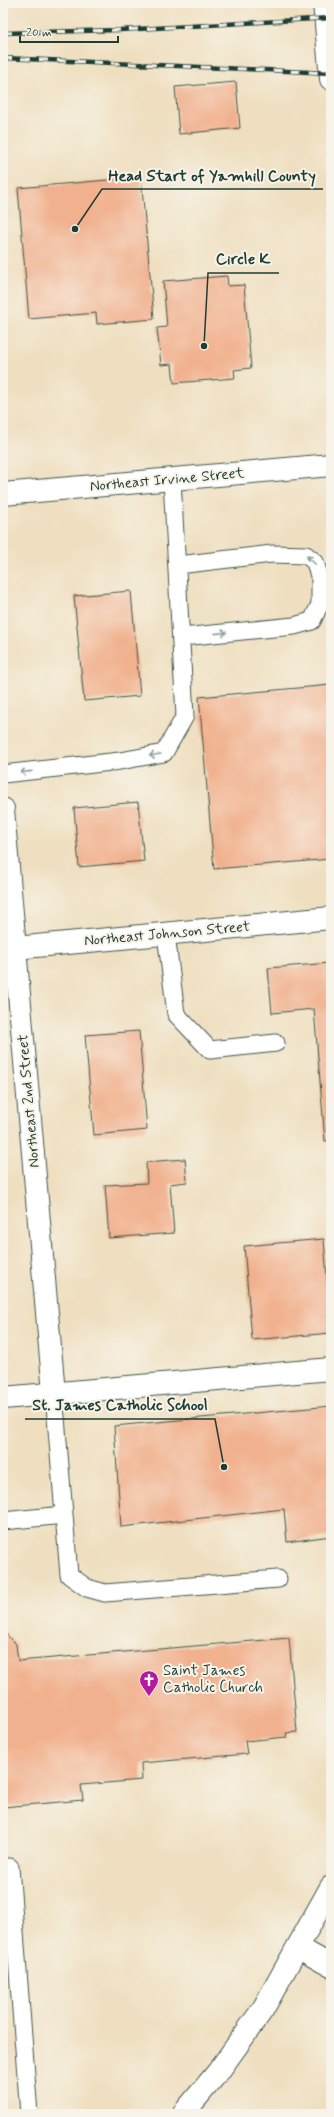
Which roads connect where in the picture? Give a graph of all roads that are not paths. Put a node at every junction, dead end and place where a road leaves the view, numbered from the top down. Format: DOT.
graph roads {
  1 [pos="324,3"];
  2 [pos="331,79"];
  3 [pos="331,465"];
  4 [pos="172,480"];
  5 [pos="3,494"];
  6 [pos="178,565"];
  7 [pos="182,637"];
  8 [pos="3,774"];
  9 [pos="3,809"];
  10 [pos="331,918"];
  11 [pos="166,934"];
  12 [pos="9,948"];
  13 [pos="276,1043"];
  14 [pos="331,1369"];
  15 [pos="54,1393"];
  16 [pos="3,1398"];
  17 [pos="64,1515"];
  18 [pos="3,1521"];
  19 [pos="278,1579"];
  20 [pos="3,1868"];
  21 [pos="331,1887"];
  22 [pos="299,1948"];
  23 [pos="331,1966"];
  24 [pos="29,2114"];
  25 [pos="183,2114"];
  1 -- 2 [label="street"];
  3 -- 4 [label="street, Northeast Irvine Street"];
  4 -- 5 [label="street, Northeast Irvine Street"];
  4 -- 6 [label="lane"];
  6 -- 7 [label="lane"];
  7 -- 6 [label="lane, one-way"];
  7 -- 8 [label="lane, one-way"];
  9 -- 12 [label="street, Northeast 2nd Street"];
  10 -- 11 [label="street, Northeast Johnson Street"];
  11 -- 12 [label="street, Northeast Johnson Street"];
  11 -- 13 [label="lane"];
  12 -- 15 [label="street, Northeast 2nd Street"];
  14 -- 15 [label="street"];
  15 -- 16 [label="street"];
  15 -- 17 [label="lane"];
  17 -- 18 [label="lane"];
  17 -- 19 [label="lane"];
  20 -- 24 [label="lane"];
  21 -- 22 [label="street"];
  22 -- 23 [label="street"];
  22 -- 25 [label="street"];
}
